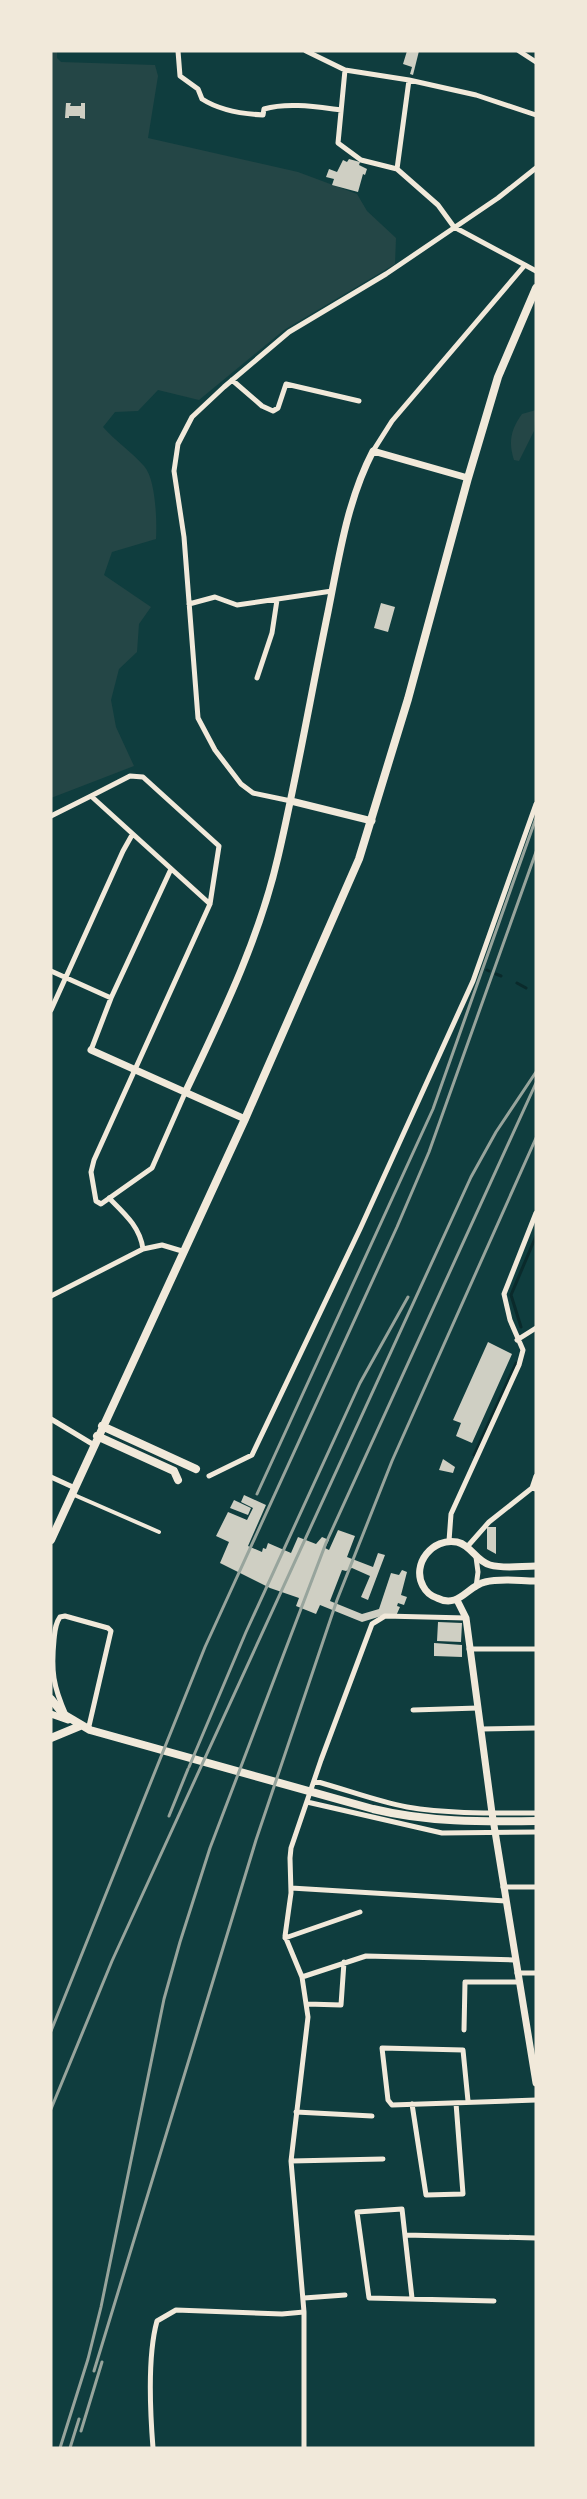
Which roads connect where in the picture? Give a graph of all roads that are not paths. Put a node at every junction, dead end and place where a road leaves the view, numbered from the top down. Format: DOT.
graph roads {
  1 [pos="178,51"];
  2 [pos="306,51"];
  3 [pos="519,51"];
  4 [pos="318,54"];
  5 [pos="536,62"];
  6 [pos="345,70"];
  7 [pos="409,80"];
  8 [pos="341,110"];
  9 [pos="536,116"];
  10 [pos="536,168"];
  11 [pos="397,169"];
  12 [pos="454,227"];
  13 [pos="525,265"];
  14 [pos="536,271"];
  15 [pos="536,288"];
  16 [pos="232,380"];
  17 [pos="359,400"];
  18 [pos="374,451"];
  19 [pos="468,478"];
  20 [pos="332,591"];
  21 [pos="276,600"];
  22 [pos="189,604"];
  23 [pos="257,678"];
  24 [pos="91,796"];
  25 [pos="291,801"];
  26 [pos="536,804"];
  27 [pos="51,816"];
  28 [pos="372,821"];
  29 [pos="132,835"];
  30 [pos="171,869"];
  31 [pos="210,904"];
  32 [pos="51,971"];
  33 [pos="65,978"];
  34 [pos="111,998"];
  35 [pos="51,1010"];
  36 [pos="91,1050"];
  37 [pos="135,1070"];
  38 [pos="185,1093"];
  39 [pos="245,1119"];
  40 [pos="110,1198"];
  41 [pos="536,1213"];
  42 [pos="143,1249"];
  43 [pos="182,1251"];
  44 [pos="51,1296"];
  45 [pos="536,1328"];
  46 [pos="517,1340"];
  47 [pos="51,1419"];
  48 [pos="102,1426"];
  49 [pos="98,1436"];
  50 [pos="94,1445"];
  51 [pos="196,1469"];
  52 [pos="209,1476"];
  53 [pos="536,1476"];
  54 [pos="51,1477"];
  55 [pos="178,1480"];
  56 [pos="534,1488"];
  57 [pos="74,1491"];
  58 [pos="159,1532"];
  59 [pos="51,1540"];
  60 [pos="449,1541"];
  61 [pos="467,1547"];
  62 [pos="476,1557"];
  63 [pos="536,1566"];
  64 [pos="536,1581"];
  65 [pos="476,1587"];
  66 [pos="457,1600"];
  67 [pos="466,1618"];
  68 [pos="469,1648"];
  69 [pos="536,1649"];
  70 [pos="51,1700"];
  71 [pos="478,1708"];
  72 [pos="413,1710"];
  73 [pos="51,1714"];
  74 [pos="69,1720"];
  75 [pos="84,1726"];
  76 [pos="536,1728"];
  77 [pos="481,1729"];
  78 [pos="51,1738"];
  79 [pos="137,1741"];
  80 [pos="314,1781"];
  81 [pos="307,1802"];
  82 [pos="492,1813"];
  83 [pos="536,1813"];
  84 [pos="536,1821"];
  85 [pos="536,1832"];
  86 [pos="495,1834"];
  87 [pos="503,1887"];
  88 [pos="536,1887"];
  89 [pos="291,1888"];
  90 [pos="506,1901"];
  91 [pos="360,1912"];
  92 [pos="285,1938"];
  93 [pos="515,1960"];
  94 [pos="344,1962"];
  95 [pos="517,1973"];
  96 [pos="536,1973"];
  97 [pos="302,1977"];
  98 [pos="519,1982"];
  99 [pos="307,2004"];
  100 [pos="464,2030"];
  101 [pos="533,2053"];
  102 [pos="536,2083"];
  103 [pos="536,2100"];
  104 [pos="468,2101"];
  105 [pos="456,2103"];
  106 [pos="412,2104"];
  107 [pos="296,2112"];
  108 [pos="372,2116"];
  109 [pos="383,2159"];
  110 [pos="291,2161"];
  111 [pos="405,2235"];
  112 [pos="536,2238"];
  113 [pos="345,2295"];
  114 [pos="304,2298"];
  115 [pos="412,2298"];
  116 [pos="494,2301"];
  117 [pos="304,2312"];
  118 [pos="153,2448"];
  119 [pos="304,2448"];
  1 -- 8 [label="street"];
  2 -- 4 [label="street"];
  3 -- 5 [label="street"];
  4 -- 6 [label="street"];
  6 -- 7 [label="street"];
  6 -- 8 [label="street"];
  7 -- 9 [label="street"];
  7 -- 11 [label="street"];
  8 -- 11 [label="street"];
  10 -- 12 [label="street"];
  11 -- 12 [label="street"];
  12 -- 13 [label="street"];
  12 -- 16 [label="street"];
  13 -- 14 [label="street"];
  13 -- 18 [label="street"];
  15 -- 19 [label="main road"];
  16 -- 17 [label="street"];
  16 -- 22 [label="street"];
  18 -- 19 [label="street"];
  18 -- 20 [label="street"];
  19 -- 28 [label="main road"];
  20 -- 21 [label="street"];
  20 -- 25 [label="street"];
  21 -- 22 [label="street"];
  21 -- 23 [label="street"];
  22 -- 25 [label="street"];
  24 -- 27 [label="street"];
  24 -- 29 [label="street"];
  24 -- 31 [label="street"];
  25 -- 28 [label="street"];
  25 -- 38 [label="street"];
  26 -- 52 [label="street"];
  28 -- 39 [label="main road"];
  29 -- 30 [label="street"];
  29 -- 33 [label="street"];
  30 -- 31 [label="street"];
  30 -- 34 [label="street"];
  31 -- 37 [label="street"];
  32 -- 33 [label="street"];
  33 -- 34 [label="street"];
  33 -- 35 [label="street"];
  34 -- 36 [label="street"];
  36 -- 37 [label="street"];
  37 -- 38 [label="street"];
  37 -- 40 [label="street"];
  38 -- 39 [label="street"];
  38 -- 40 [label="street"];
  39 -- 43 [label="main road"];
  40 -- 42 [label="street"];
  41 -- 46 [label="street"];
  42 -- 43 [label="street"];
  42 -- 44 [label="street"];
  43 -- 48 [label="main road"];
  45 -- 46 [label="street"];
  46 -- 60 [label="street"];
  47 -- 50 [label="street"];
  48 -- 49 [label="main road"];
  48 -- 51 [label="main road"];
  49 -- 50 [label="main road"];
  49 -- 55 [label="main road"];
  50 -- 57 [label="main road"];
  53 -- 56 [label="street"];
  54 -- 57 [label="street"];
  56 -- 61 [label="street"];
  57 -- 58 [label="street"];
  57 -- 59 [label="main road"];
  60 -- 61 [label="street"];
  60 -- 66 [label="street"];
  61 -- 62 [label="street"];
  62 -- 63 [label="street"];
  62 -- 65 [label="street"];
  64 -- 65 [label="street"];
  65 -- 66 [label="street"];
  66 -- 67 [label="street"];
  67 -- 68 [label="street"];
  67 -- 80 [label="street"];
  68 -- 69 [label="street"];
  68 -- 71 [label="street"];
  70 -- 75 [label="main road"];
  71 -- 72 [label="street"];
  71 -- 77 [label="street"];
  73 -- 74 [label="street"];
  74 -- 75 [label="street"];
  74 -- 75 [label="street"];
  75 -- 78 [label="main road"];
  75 -- 79 [label="street"];
  75 -- 84 [label="main road"];
  76 -- 77 [label="street"];
  77 -- 82 [label="street"];
  80 -- 81 [label="street"];
  80 -- 82 [label="street"];
  81 -- 86 [label="street"];
  81 -- 89 [label="street"];
  82 -- 83 [label="street"];
  82 -- 86 [label="street"];
  85 -- 86 [label="street"];
  86 -- 87 [label="street"];
  87 -- 88 [label="street"];
  87 -- 90 [label="street"];
  89 -- 90 [label="street"];
  89 -- 92 [label="street"];
  90 -- 93 [label="street"];
  91 -- 92 [label="street"];
  92 -- 97 [label="street"];
  93 -- 94 [label="street"];
  93 -- 95 [label="street"];
  94 -- 97 [label="street"];
  94 -- 99 [label="street"];
  95 -- 96 [label="street"];
  95 -- 98 [label="street"];
  97 -- 99 [label="street"];
  98 -- 100 [label="street"];
  98 -- 101 [label="street"];
  99 -- 107 [label="street"];
  101 -- 102 [label="street"];
  103 -- 104 [label="street"];
  104 -- 105 [label="street"];
  104 -- 106 [label="street"];
  105 -- 106 [label="street"];
  105 -- 106 [label="street"];
  107 -- 108 [label="street"];
  107 -- 110 [label="street"];
  109 -- 110 [label="street"];
  110 -- 114 [label="street"];
  111 -- 112 [label="street"];
  111 -- 115 [label="street"];
  111 -- 115 [label="street"];
  113 -- 114 [label="street"];
  114 -- 117 [label="street"];
  115 -- 116 [label="street"];
  117 -- 118 [label="street"];
  117 -- 119 [label="street"];
}
